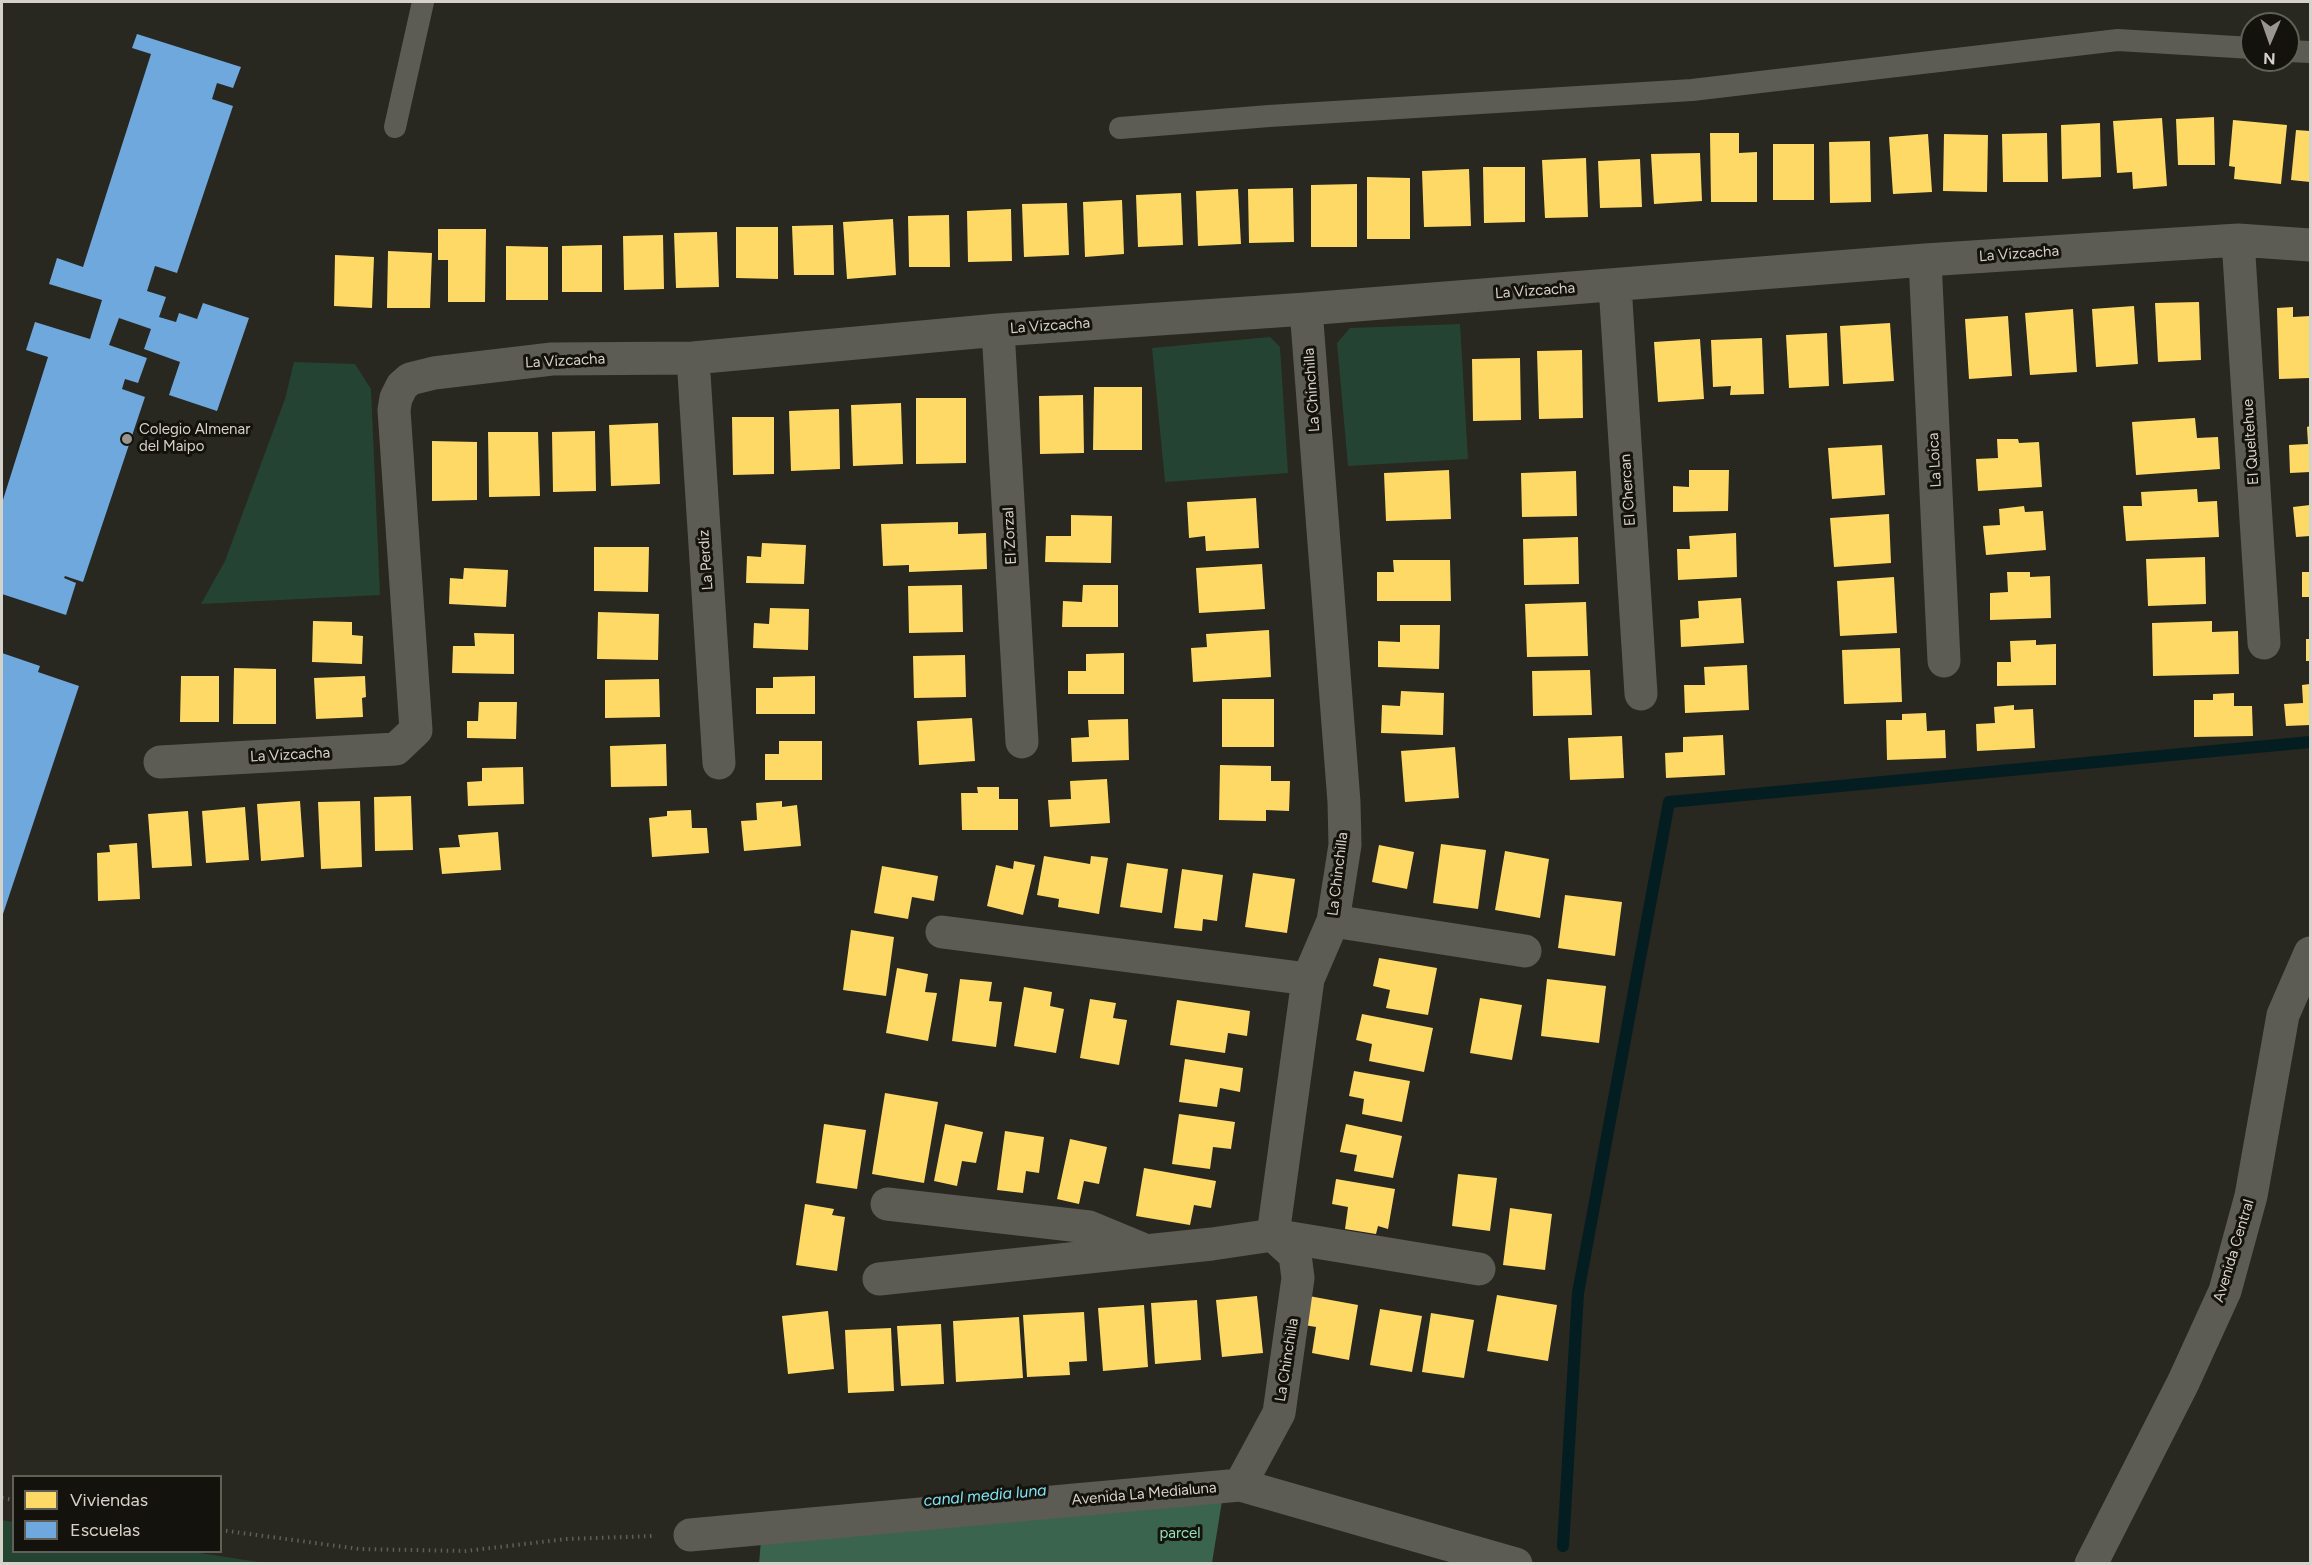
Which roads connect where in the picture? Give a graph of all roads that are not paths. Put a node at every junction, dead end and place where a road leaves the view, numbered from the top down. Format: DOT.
graph roads {
  1 [pos="423,2"];
  2 [pos="2240,47"];
  3 [pos="395,127"];
  4 [pos="1120,128"];
  5 [pos="2238,240"];
  6 [pos="2310,245"];
  7 [pos="1925,260"];
  8 [pos="1615,285"];
  9 [pos="1306,309"];
  10 [pos="998,330"];
  11 [pos="693,358"];
  12 [pos="2264,644"];
  13 [pos="1944,661"];
  14 [pos="1641,694"];
  15 [pos="1022,742"];
  16 [pos="160,762"];
  17 [pos="719,763"];
  18 [pos="1333,921"];
  19 [pos="942,932"];
  20 [pos="1525,951"];
  21 [pos="2310,953"];
  22 [pos="1308,979"];
  23 [pos="887,1204"];
  24 [pos="1274,1235"];
  25 [pos="1143,1250"];
  26 [pos="1479,1269"];
  27 [pos="879,1279"];
  28 [pos="1240,1485"];
  29 [pos="690,1535"];
  30 [pos="1516,1563"];
  31 [pos="2091,1563"];
  1 -- 3 [label="lane"];
  2 -- 4 [label="lane"];
  5 -- 6 [label="street, La Vizcacha"];
  5 -- 7 [label="street, La Vizcacha"];
  5 -- 12 [label="street, El Queltehue"];
  7 -- 8 [label="street, La Vizcacha"];
  7 -- 13 [label="street, La Loica"];
  8 -- 9 [label="street, La Vizcacha"];
  8 -- 14 [label="street, El Chercan"];
  9 -- 10 [label="street, La Vizcacha"];
  9 -- 18 [label="street, La Chinchilla"];
  10 -- 11 [label="street, La Vizcacha"];
  10 -- 15 [label="street, El Zorzal"];
  11 -- 16 [label="street, La Vizcacha"];
  11 -- 17 [label="street, La Perdiz"];
  18 -- 20 [label="street"];
  18 -- 22 [label="street, La Chinchilla"];
  19 -- 22 [label="street"];
  21 -- 31 [label="street, Avenida Central"];
  22 -- 24 [label="street, La Chinchilla"];
  23 -- 25 [label="street"];
  24 -- 25 [label="street"];
  24 -- 26 [label="street"];
  24 -- 28 [label="street, La Chinchilla"];
  25 -- 27 [label="street"];
  28 -- 29 [label="street, Avenida La Medialuna"];
  28 -- 30 [label="street, Avenida La Medialuna"];
}
